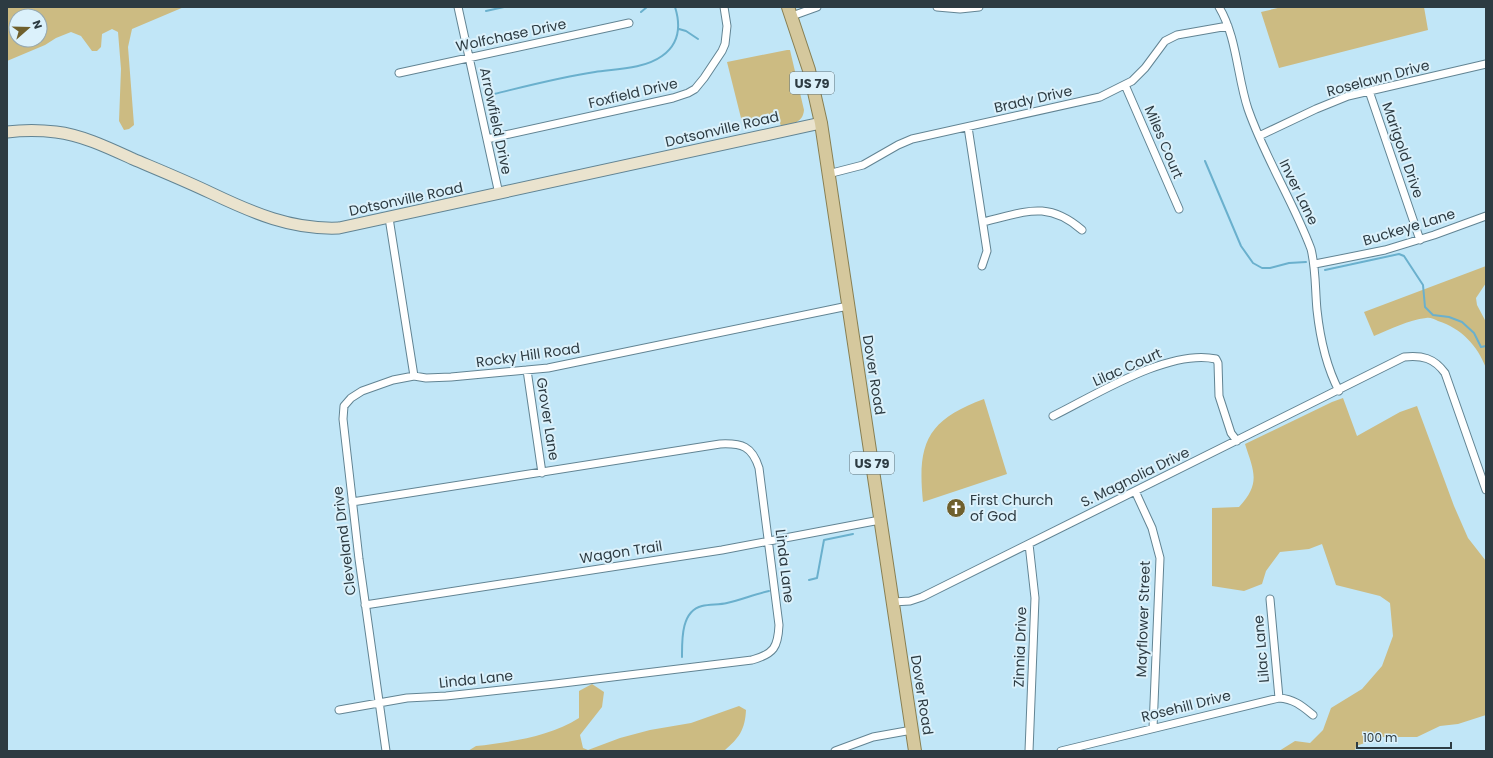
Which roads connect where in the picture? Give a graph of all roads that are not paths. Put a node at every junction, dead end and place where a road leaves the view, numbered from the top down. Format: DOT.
graph roads {
  1 [pos="458,7"];
  2 [pos="724,7"];
  3 [pos="817,7"];
  4 [pos="938,7"];
  5 [pos="979,7"];
  6 [pos="1219,7"];
  7 [pos="790,12"];
  8 [pos="629,22"];
  9 [pos="1228,26"];
  10 [pos="468,58"];
  11 [pos="1486,64"];
  12 [pos="399,73"];
  13 [pos="1125,85"];
  14 [pos="1370,91"];
  15 [pos="821,123"];
  16 [pos="968,127"];
  17 [pos="7,132"];
  18 [pos="1259,136"];
  19 [pos="487,139"];
  20 [pos="828,174"];
  21 [pos="499,194"];
  22 [pos="1178,210"];
  23 [pos="1486,216"];
  24 [pos="389,218"];
  25 [pos="983,222"];
  26 [pos="1082,230"];
  27 [pos="1420,240"];
  28 [pos="1315,264"];
  29 [pos="982,266"];
  30 [pos="848,306"];
  31 [pos="527,370"];
  32 [pos="414,376"];
  33 [pos="1339,391"];
  34 [pos="1053,416"];
  35 [pos="1237,441"];
  36 [pos="542,473"];
  37 [pos="1485,482"];
  38 [pos="1486,490"];
  39 [pos="1136,491"];
  40 [pos="352,502"];
  41 [pos="880,520"];
  42 [pos="769,541"];
  43 [pos="1029,544"];
  44 [pos="1270,599"];
  45 [pos="893,602"];
  46 [pos="365,605"];
  47 [pos="1279,698"];
  48 [pos="379,704"];
  49 [pos="339,710"];
  50 [pos="1313,716"];
  51 [pos="1152,728"];
  52 [pos="912,730"];
  53 [pos="386,751"];
  54 [pos="835,751"];
  55 [pos="915,751"];
  56 [pos="1029,751"];
  57 [pos="1061,751"];
  1 -- 10 [label="street, Arrowfield Drive"];
  2 -- 19 [label="street, Foxfield Drive"];
  3 -- 7 [label="street"];
  4 -- 5 [label="street"];
  6 -- 9 [label="street, Inver Lane"];
  7 -- 15 [label="main road, Dover Road / US 79"];
  8 -- 10 [label="street, Wolfchase Drive"];
  9 -- 13 [label="street, Brady Drive"];
  9 -- 18 [label="street, Inver Lane"];
  10 -- 12 [label="street, Wolfchase Drive"];
  10 -- 19 [label="street, Arrowfield Drive"];
  11 -- 14 [label="street, Roselawn Drive"];
  13 -- 16 [label="street, Brady Drive"];
  13 -- 22 [label="street, Miles Court"];
  14 -- 18 [label="street, Roselawn Drive"];
  14 -- 27 [label="street, Marigold Drive"];
  15 -- 20 [label="main road, Dover Road / US 79"];
  15 -- 21 [label="main road, Dotsonville Road"];
  16 -- 20 [label="street, Brady Drive"];
  16 -- 25 [label="street"];
  17 -- 24 [label="main road, Dotsonville Road"];
  18 -- 28 [label="street, Inver Lane"];
  19 -- 21 [label="street, Arrowfield Drive"];
  20 -- 30 [label="main road, Dover Road / US 79"];
  21 -- 24 [label="main road, Dotsonville Road"];
  23 -- 27 [label="street, Buckeye Lane"];
  24 -- 32 [label="street"];
  25 -- 26 [label="street"];
  25 -- 29 [label="street"];
  27 -- 28 [label="street, Buckeye Lane"];
  28 -- 33 [label="street, Inver Lane"];
  30 -- 31 [label="street, Rocky Hill Road"];
  30 -- 41 [label="main road, Dover Road / US 79"];
  31 -- 32 [label="street, Rocky Hill Road"];
  31 -- 36 [label="street, Grover Lane"];
  32 -- 40 [label="street, Cleveland Drive"];
  33 -- 35 [label="street, S. Magnolia Drive"];
  33 -- 37 [label="street, S. Magnolia Drive"];
  34 -- 35 [label="street, Lilac Court"];
  35 -- 39 [label="street, S. Magnolia Drive"];
  36 -- 40 [label="street, Linda Lane"];
  36 -- 42 [label="street, Linda Lane"];
  37 -- 38 [label="street, S. Magnolia Drive"];
  39 -- 43 [label="street, S. Magnolia Drive"];
  39 -- 51 [label="street, Mayflower Street"];
  40 -- 46 [label="street, Cleveland Drive"];
  41 -- 42 [label="street, Wagon Trail"];
  41 -- 45 [label="main road, Dover Road / US 79"];
  42 -- 46 [label="street, Wagon Trail"];
  42 -- 48 [label="street, Linda Lane"];
  43 -- 45 [label="street, S. Magnolia Drive"];
  43 -- 56 [label="street, Zinnia Drive"];
  44 -- 47 [label="street, Lilac Lane"];
  45 -- 52 [label="main road, Dover Road / US 79"];
  46 -- 48 [label="street, Cleveland Drive"];
  47 -- 50 [label="street, Rosehill Drive"];
  47 -- 51 [label="street, Rosehill Drive"];
  48 -- 49 [label="street, Linda Lane"];
  48 -- 53 [label="street, Cleveland Drive"];
  51 -- 57 [label="street, Rosehill Drive"];
  52 -- 54 [label="street"];
  52 -- 55 [label="main road, Dover Road / US 79"];
}
